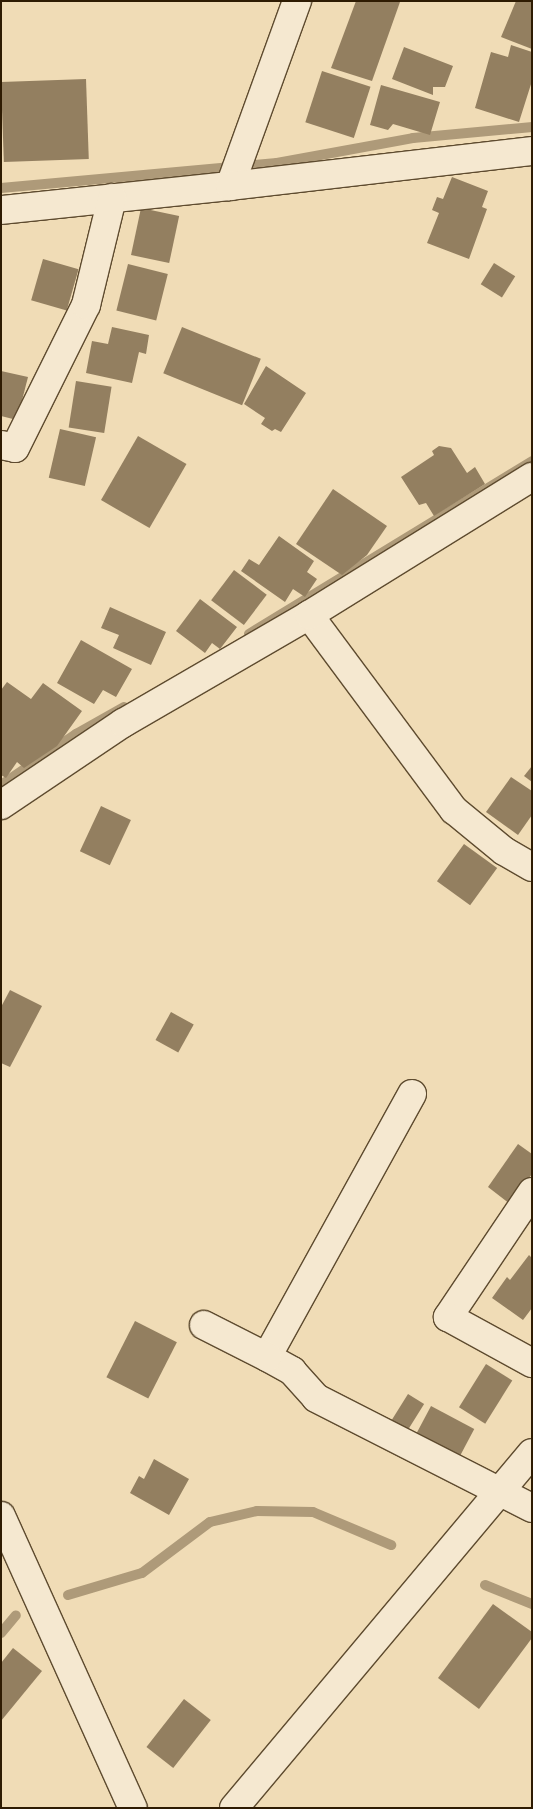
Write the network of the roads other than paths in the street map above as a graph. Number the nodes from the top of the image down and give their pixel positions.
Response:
1 (297, 1) edge
2 (532, 151) edge
3 (231, 185) junction
4 (112, 198) junction
5 (1, 210) edge
6 (1, 445) edge
7 (532, 477) edge
8 (309, 615) junction
9 (1, 805) edge
10 (532, 867) edge
11 (412, 1094) dead end
12 (532, 1192) edge
13 (204, 1325) dead end
14 (267, 1357) junction
15 (532, 1363) edge
16 (532, 1453) edge
17 (499, 1492) junction
18 (532, 1508) edge
19 (1, 1516) edge
20 (133, 1808) edge
21 (234, 1808) edge

1 - 3 street
2 - 3 street
3 - 4 street
4 - 5 street
4 - 6 street
7 - 8 street
8 - 9 street
8 - 10 street
11 - 14 street
12 - 15 street
13 - 14 street
14 - 17 street
16 - 17 street
17 - 18 street
17 - 21 street
19 - 20 street

